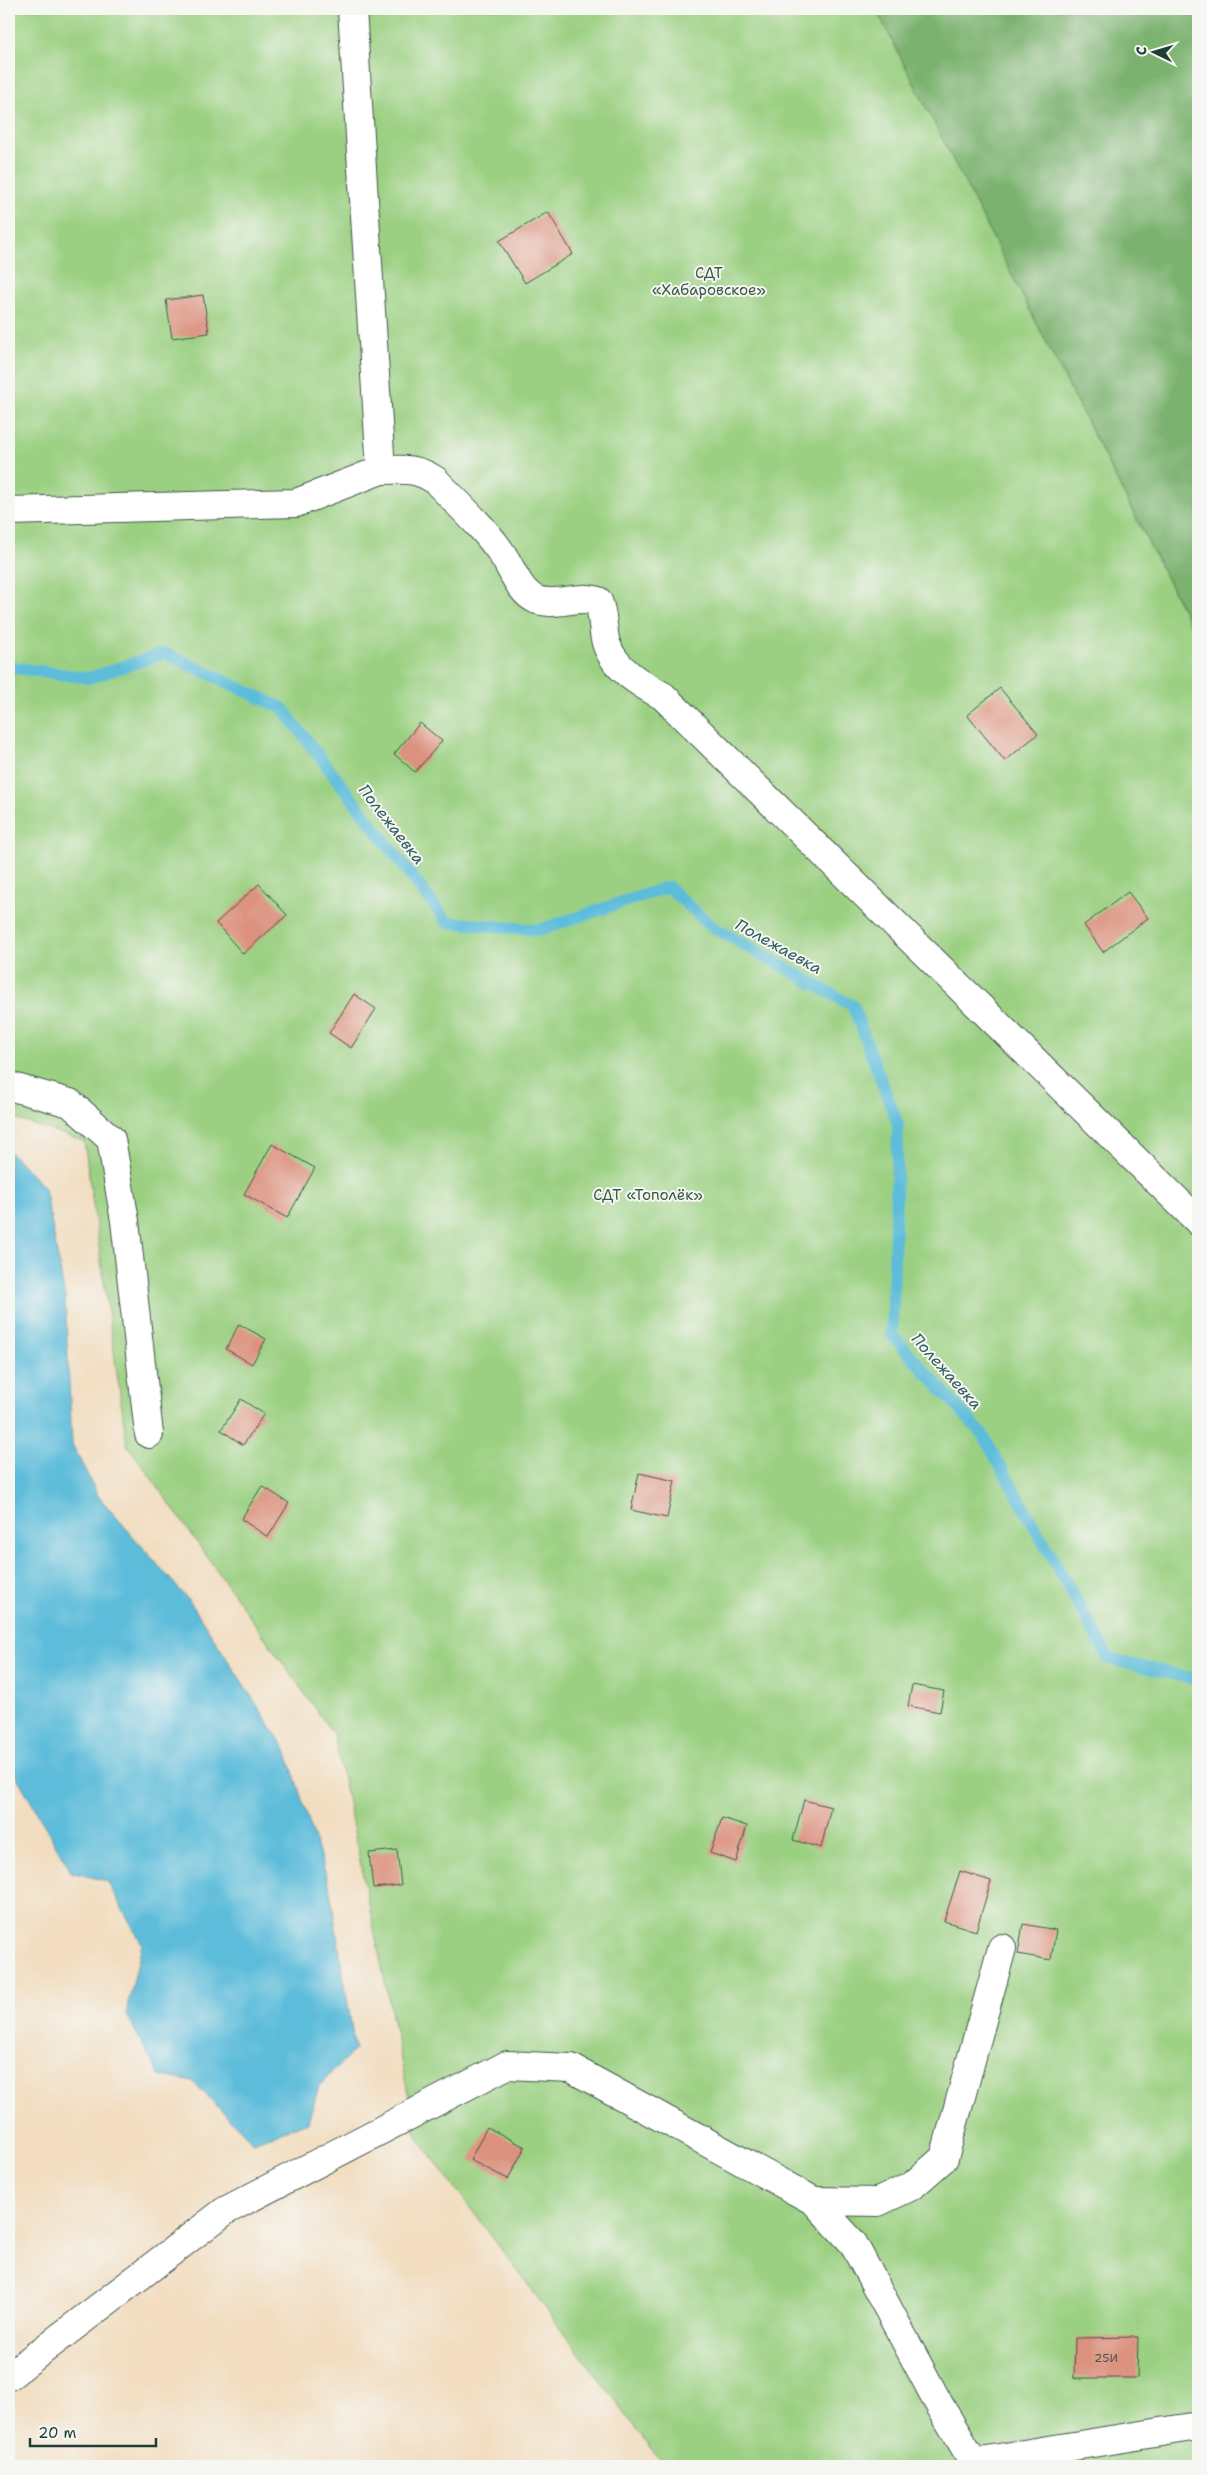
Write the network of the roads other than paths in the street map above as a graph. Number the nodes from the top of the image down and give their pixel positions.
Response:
1 (352, 9) edge
2 (381, 470) junction
3 (9, 511) edge
4 (9, 1086) edge
5 (1198, 1221) edge
6 (149, 1434) dead end
7 (1002, 1948) dead end
8 (814, 2201) junction
9 (9, 2376) edge
10 (1198, 2426) edge
11 (975, 2464) edge

1 - 2 lane
2 - 3 lane
2 - 5 lane
4 - 6 lane
7 - 8 lane
8 - 9 lane
8 - 11 lane
10 - 11 lane

